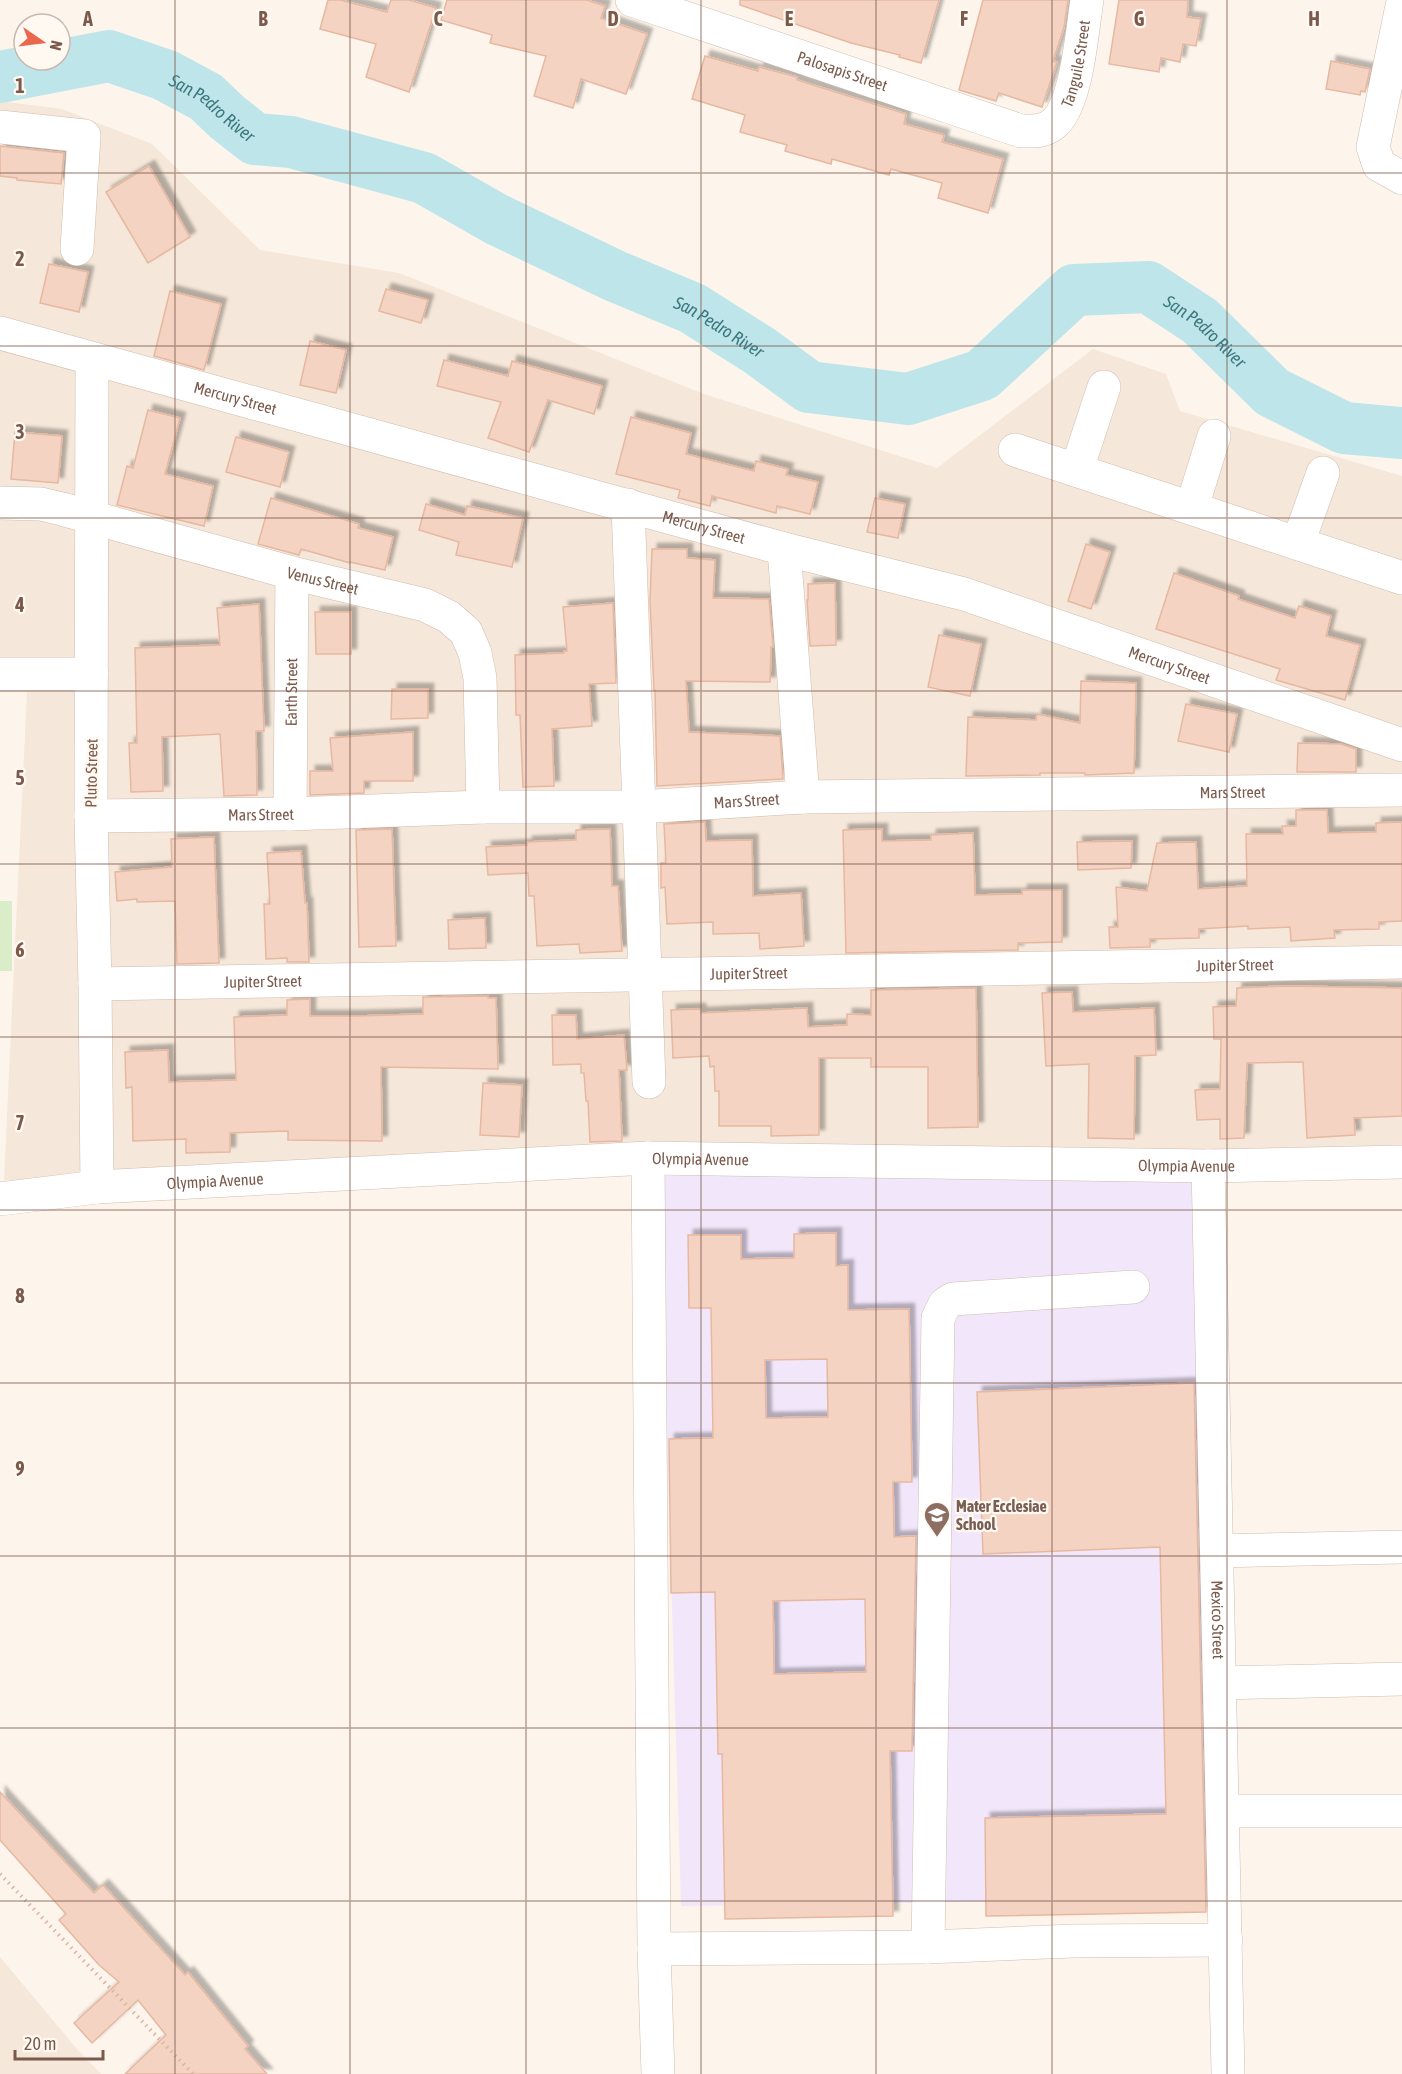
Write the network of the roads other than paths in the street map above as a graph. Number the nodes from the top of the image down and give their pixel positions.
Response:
1 (632, 0) edge
2 (1087, 0) edge
3 (1402, 6) edge
4 (1054, 124) joint
5 (0, 127) edge
6 (1402, 178) edge
7 (77, 249) dead end
8 (0, 333) edge
9 (92, 360) junction
10 (1104, 387) dead end
11 (1214, 436) dead end
12 (1015, 450) dead end
13 (1077, 469) junction
14 (1323, 472) dead end
15 (0, 503) edge
16 (628, 505) junction
17 (1192, 507) junction
18 (92, 517) junction
19 (1298, 543) junction
20 (784, 549) junction
21 (292, 573) junction
22 (1402, 578) edge
23 (0, 674) edge
24 (92, 674) junction
25 (1402, 745) edge
26 (1402, 790) edge
27 (803, 797) junction
28 (483, 807) junction
29 (639, 807) junction
30 (290, 814) junction
31 (91, 816) junction
32 (1402, 962) edge
33 (643, 975) junction
34 (95, 984) junction
35 (648, 1082) dead end
36 (648, 1158) junction
37 (1402, 1162) edge
38 (1208, 1166) junction
39 (97, 1187) junction
40 (0, 1199) edge
41 (1133, 1287) dead end
42 (1402, 1547) edge
43 (1217, 1551) junction
44 (1402, 1679) edge
45 (1220, 1683) junction
46 (1402, 1810) edge
47 (1223, 1811) junction
48 (1226, 1940) junction
49 (928, 1947) junction
50 (654, 1949) junction
51 (658, 2074) edge
52 (1228, 2074) edge

1 - 4 street, Palosapis Street
2 - 4 street, Tanguile Street
3 - 6 street
5 - 7 street
8 - 9 street, Mercury Street
9 - 16 street, Mercury Street
9 - 18 street, Pluto Street
10 - 13 street
11 - 17 street
12 - 13 street
13 - 17 street
14 - 19 street
15 - 18 street, Venus Street
16 - 20 street, Mercury Street
16 - 29 street
17 - 19 street
18 - 21 street, Venus Street
18 - 24 street, Pluto Street
19 - 22 street
20 - 25 street, Mercury Street
20 - 27 street
21 - 28 street, Venus Street
21 - 30 street, Earth Street
23 - 24 street
24 - 31 street, Pluto Street
26 - 27 street, Mars Street
27 - 29 street, Mars Street
28 - 29 street, Mars Street
28 - 30 street, Mars Street
29 - 33 street
30 - 31 street, Mars Street
31 - 34 street, Pluto Street
32 - 33 street, Jupiter Street
33 - 34 street, Jupiter Street
33 - 35 street
34 - 39 street, Pluto Street
36 - 38 street, Olympia Avenue
36 - 39 street, Olympia Avenue
36 - 50 street
37 - 38 street, Olympia Avenue
38 - 43 street, Mexico Street
39 - 40 street, Olympia Avenue
41 - 49 street
42 - 43 street
43 - 45 street, Mexico Street
44 - 45 street
45 - 47 street, Mexico Street
46 - 47 street
47 - 48 street, Mexico Street
48 - 49 street
48 - 52 street, Mexico Street
49 - 50 street
50 - 51 street

